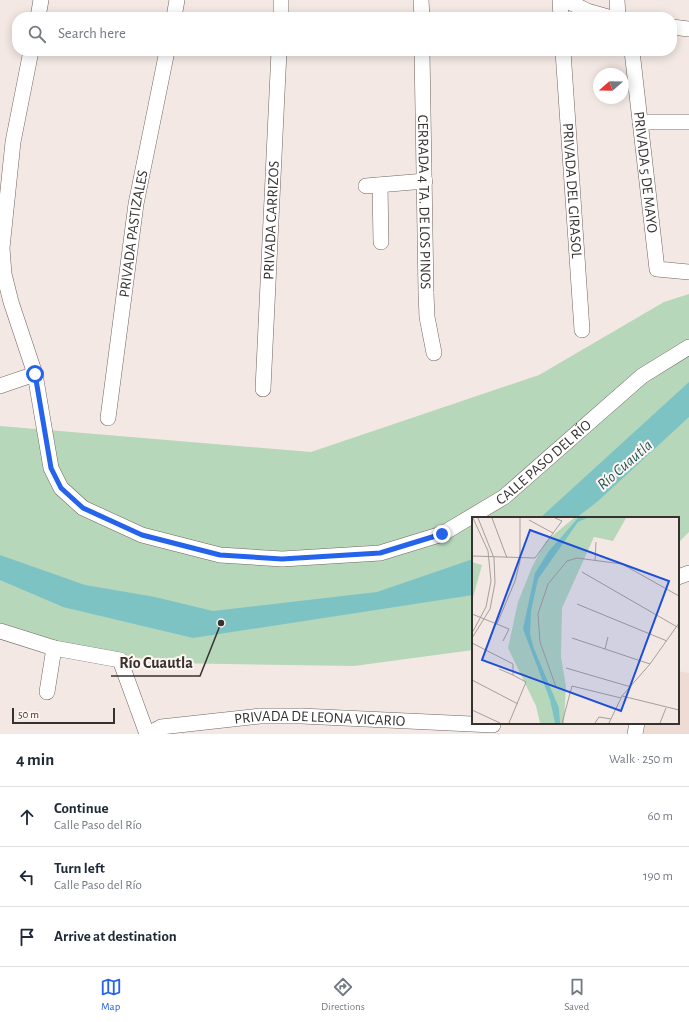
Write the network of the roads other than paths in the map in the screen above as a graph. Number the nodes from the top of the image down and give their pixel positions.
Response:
1 (41, 0) edge
2 (177, 0) edge
3 (281, 0) edge
4 (421, 0) edge
5 (560, 0) edge
6 (566, 0) edge
7 (617, 0) edge
8 (39, 12) edge
9 (175, 12) edge
10 (280, 12) edge
11 (422, 12) edge
12 (561, 12) edge
13 (593, 12) edge
14 (618, 12) edge
15 (677, 28) edge
16 (689, 29) edge
17 (30, 56) edge
18 (166, 56) edge
19 (279, 56) edge
20 (422, 56) edge
21 (563, 56) edge
22 (633, 56) edge
23 (640, 122) junction
24 (688, 122) edge
25 (425, 181) junction
26 (381, 242) dead end
27 (689, 272) edge
28 (582, 330) dead end
29 (689, 347) edge
30 (434, 353) dead end
31 (35, 374) junction
32 (0, 386) edge
33 (263, 389) dead end
34 (108, 418) dead end
35 (689, 573) edge
36 (679, 577) edge
37 (0, 631) edge
38 (54, 648) junction
39 (47, 692) dead end
40 (637, 724) edge
41 (493, 727) edge
42 (147, 734) edge
43 (635, 734) edge

1 - 8 street
2 - 9 street
3 - 10 street
4 - 11 street
5 - 12 street
6 - 13 street
7 - 14 street
15 - 16 street
17 - 31 street, CALLE PASO DEL RÍO
18 - 34 street, PRIVADA PASTIZALES
19 - 33 street, PRIVADA CARRIZOS
20 - 25 street, CERRADA 4 TA. DE LOS PINOS
21 - 28 street, PRIVADA DEL GIRASOL
22 - 23 street, PRIVADA 5 DE MAYO
23 - 24 street
23 - 27 street, PRIVADA 5 DE MAYO
25 - 26 street
25 - 30 street, CERRADA 4 TA. DE LOS PINOS
29 - 31 street, CALLE PASO DEL RÍO
31 - 32 street
35 - 36 street
37 - 38 street
38 - 39 street
38 - 42 street
40 - 43 street
41 - 42 street, PRIVADA DE LEONA VICARIO

